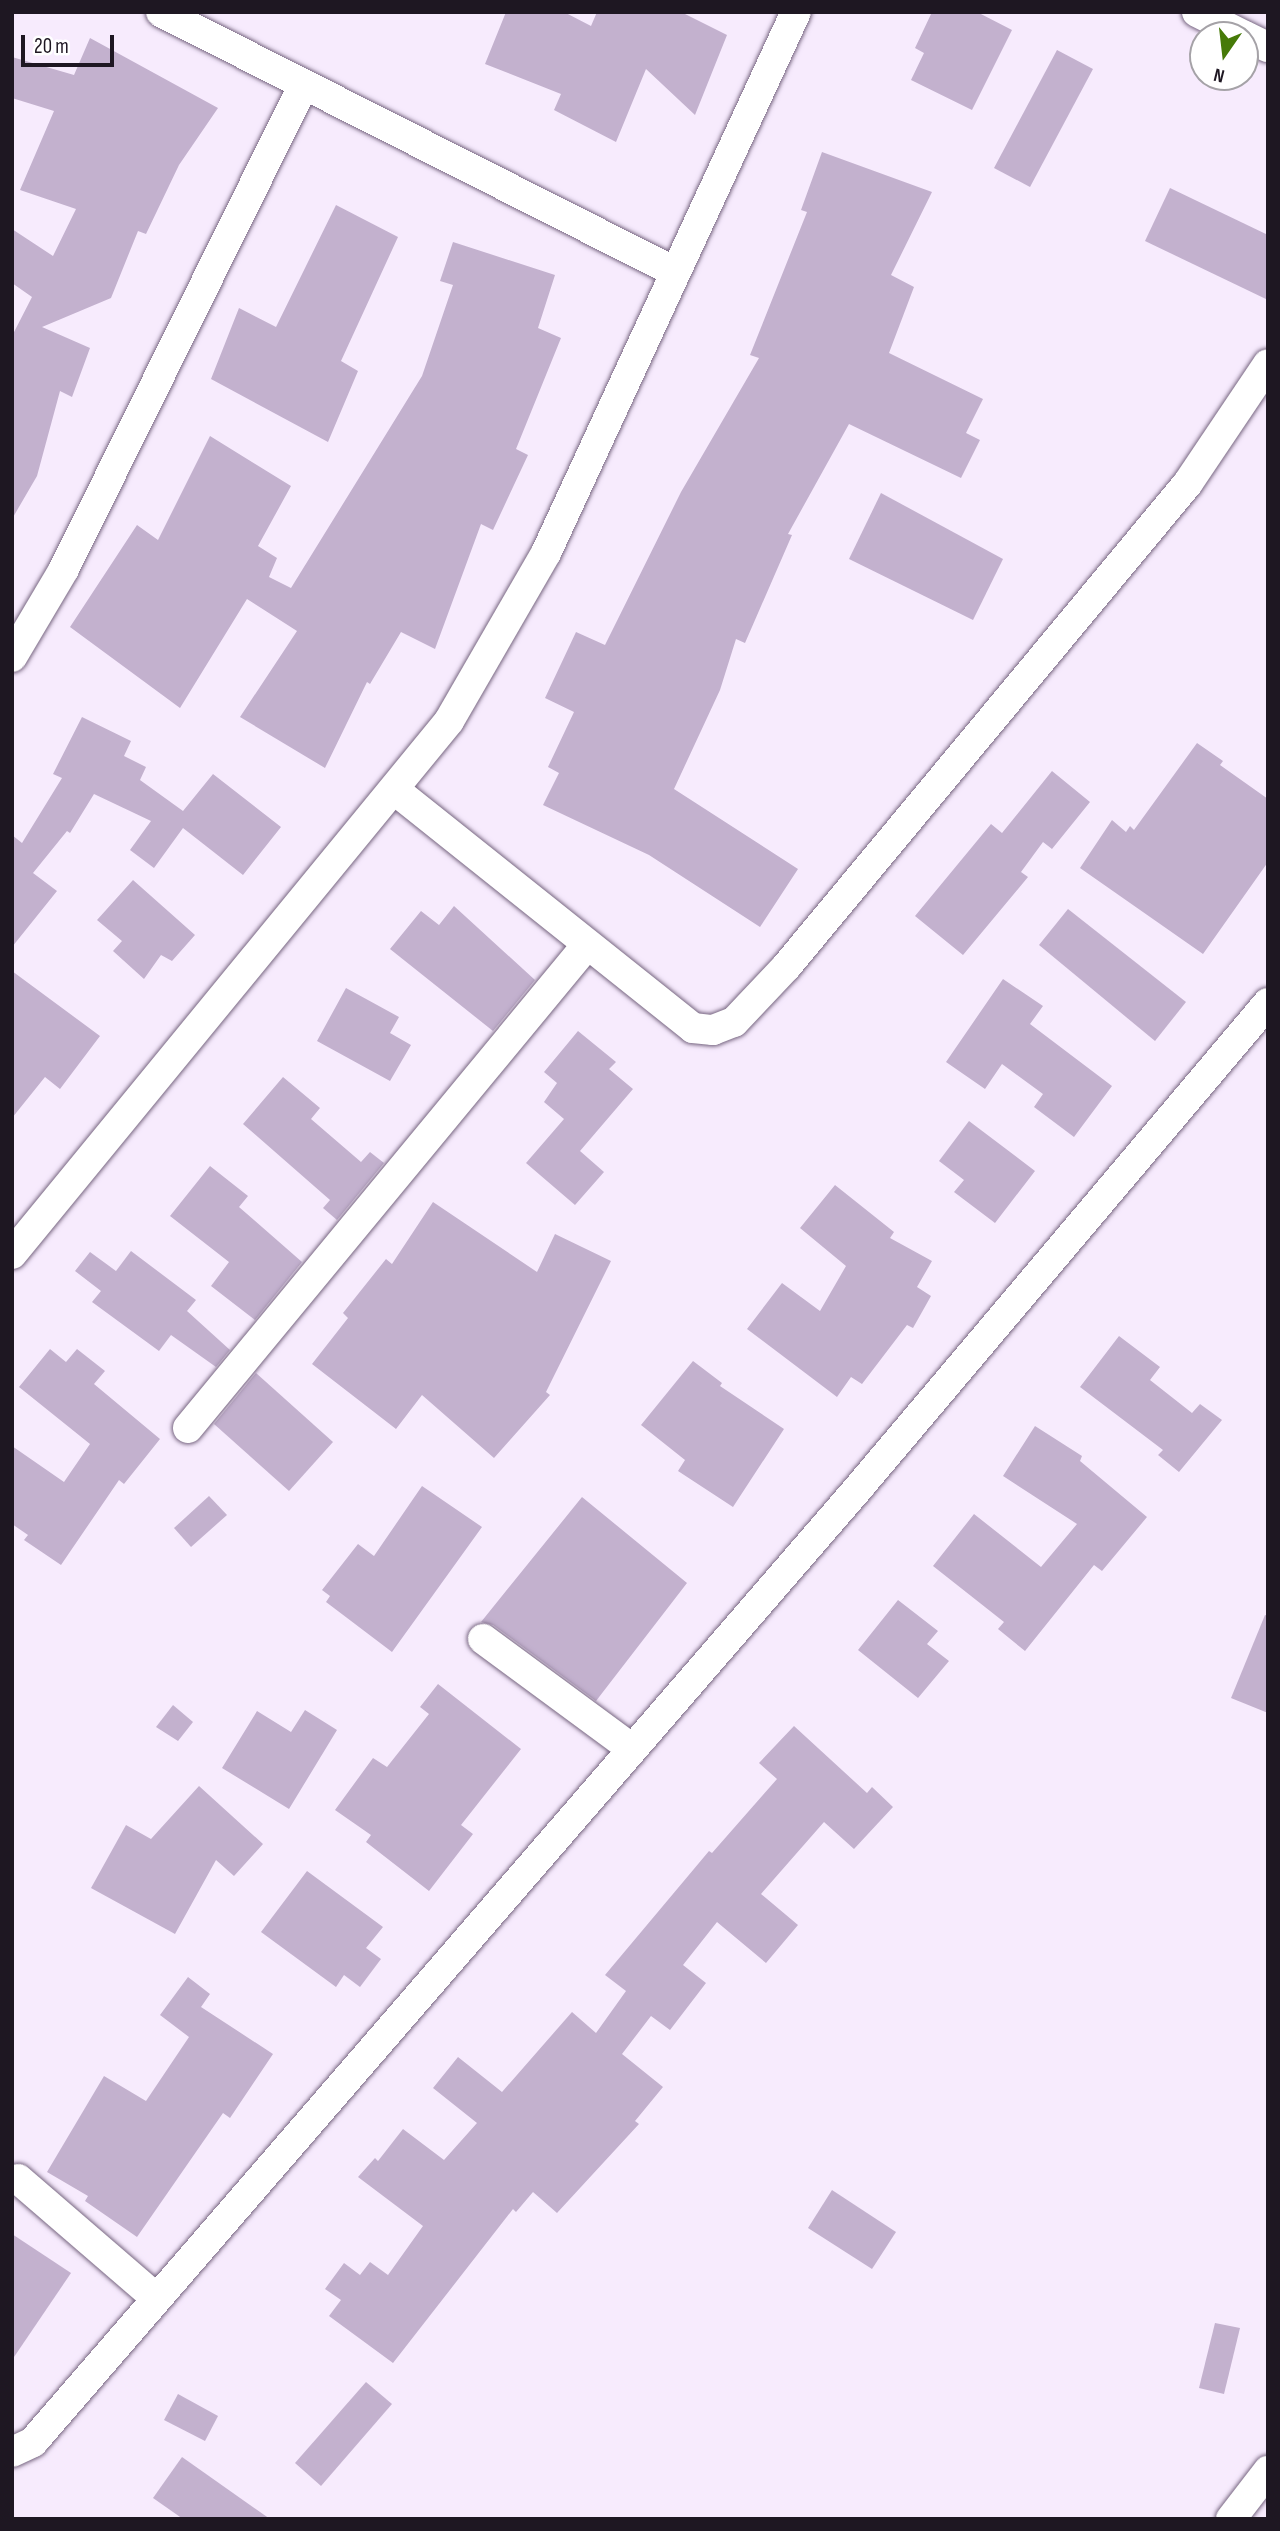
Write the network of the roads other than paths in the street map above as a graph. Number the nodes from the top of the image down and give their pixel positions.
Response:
1 (161, 12) edge
2 (796, 12) edge
3 (1197, 12) edge
4 (1215, 21) edge
5 (304, 84) junction
6 (673, 271) junction
7 (1268, 364) edge
8 (12, 657) edge
9 (396, 791) junction
10 (586, 946) junction
11 (1268, 1003) edge
12 (12, 1254) edge
13 (188, 1428) dead end
14 (483, 1639) dead end
15 (632, 1749) junction
16 (18, 2179) dead end
17 (156, 2298) junction
18 (12, 2452) edge
19 (1268, 2471) edge
20 (1231, 2519) edge

1 - 5 street
2 - 6 street
3 - 4 street
5 - 6 street
5 - 8 street
6 - 9 street
7 - 10 street
9 - 10 street
9 - 12 street
10 - 13 street
11 - 15 street
14 - 15 street
15 - 17 street
16 - 17 street
17 - 18 street
19 - 20 street

